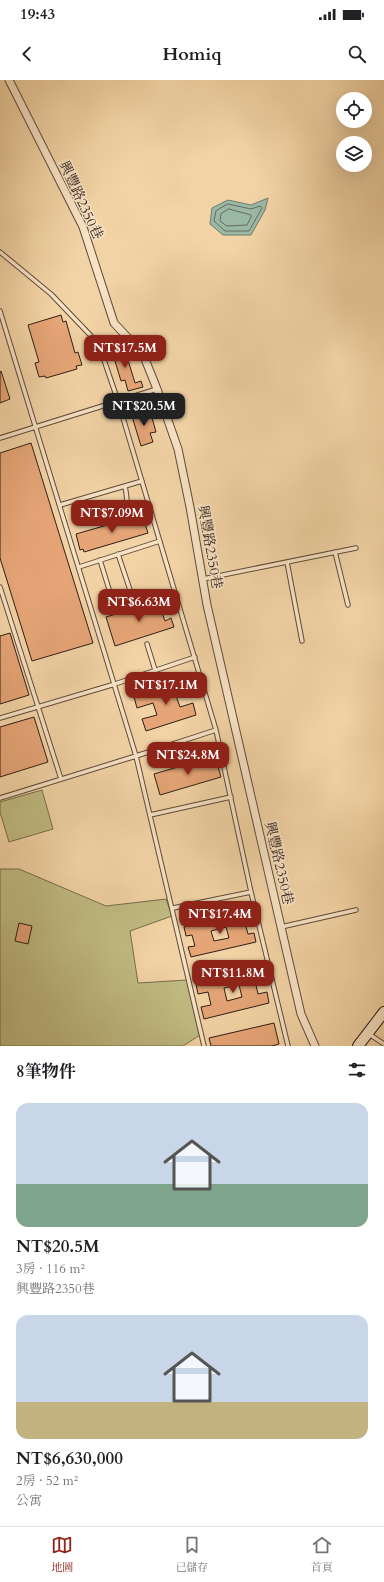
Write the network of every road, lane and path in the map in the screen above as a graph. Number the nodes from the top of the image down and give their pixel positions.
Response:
1 (9, 80) edge
2 (0, 252) edge
3 (0, 311) edge
4 (157, 389) junction
5 (118, 401) junction
6 (36, 426) junction
7 (0, 438) edge
8 (142, 481) junction
9 (125, 486) junction
10 (77, 500) junction
11 (60, 505) junction
12 (160, 541) junction
13 (356, 548) dead end
14 (335, 552) junction
15 (118, 554) junction
16 (100, 560) junction
17 (287, 562) junction
18 (79, 567) junction
19 (202, 579) junction
20 (0, 587) edge
21 (112, 599) dead end
22 (134, 602) dead end
23 (348, 605) dead end
24 (302, 641) dead end
25 (147, 644) dead end
26 (195, 656) junction
27 (155, 670) junction
28 (114, 684) junction
29 (38, 707) junction
30 (0, 718) edge
31 (216, 730) junction
32 (136, 756) junction
33 (61, 779) junction
34 (231, 797) junction
35 (0, 798) edge
36 (150, 814) junction
37 (251, 892) junction
38 (172, 908) junction
39 (356, 910) dead end
40 (280, 927) junction
41 (384, 1012) edge
42 (384, 1023) edge
43 (371, 1035) junction
44 (384, 1044) edge
45 (204, 1046) edge
46 (288, 1046) edge
47 (315, 1046) edge
48 (358, 1046) edge
49 (366, 1046) edge

1 - 4 street, 興豐路2350巷
2 - 5 lane
3 - 6 lane
4 - 5 lane
4 - 19 street, 興豐路2350巷
5 - 6 lane
5 - 8 lane
6 - 7 lane
6 - 11 lane
8 - 9 lane
8 - 12 lane
9 - 10 lane
9 - 10 lane
10 - 11 lane
11 - 18 lane
12 - 15 lane
12 - 26 lane
13 - 14 lane
14 - 17 lane
14 - 23 lane
15 - 16 lane
15 - 22 lane
16 - 18 lane
16 - 21 lane
17 - 19 lane
17 - 24 lane
18 - 28 lane
19 - 40 street, 興豐路2350巷
20 - 29 lane
25 - 27 lane
26 - 27 lane
26 - 31 lane
27 - 28 lane
28 - 29 lane
28 - 32 lane
29 - 30 lane
29 - 33 lane
31 - 32 lane
31 - 34 lane
32 - 33 lane
32 - 36 lane
33 - 35 lane
34 - 36 lane
34 - 37 lane
36 - 38 lane
37 - 38 lane
37 - 46 lane
38 - 45 lane
39 - 40 lane
40 - 47 street, 興豐路2350巷
41 - 43 main road
42 - 43 main road
43 - 44 lane
43 - 48 main road
43 - 49 main road

